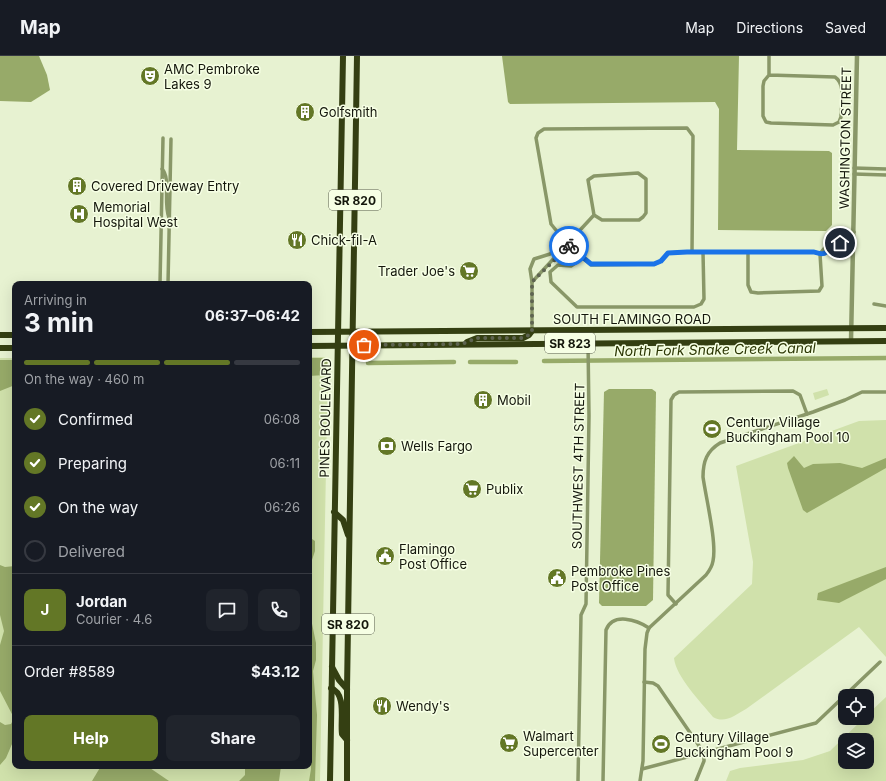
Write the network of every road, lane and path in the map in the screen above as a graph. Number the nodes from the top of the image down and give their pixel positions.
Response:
1 (343, 56) edge
2 (357, 56) edge
3 (769, 56) edge
4 (857, 56) edge
5 (769, 75) junction
6 (163, 138) dead end
7 (171, 139) dead end
8 (854, 168) junction
9 (162, 169) junction
10 (874, 169) junction
11 (886, 169) edge
12 (854, 174) junction
13 (874, 175) junction
14 (886, 175) edge
15 (162, 181) junction
16 (166, 184) junction
17 (594, 215) junction
18 (170, 218) junction
19 (854, 232) junction
20 (564, 240) junction
21 (568, 245) junction
22 (854, 246) junction
23 (692, 252) junction
24 (703, 252) junction
25 (748, 253) junction
26 (820, 254) junction
27 (583, 258) junction
28 (160, 281) edge
29 (168, 281) edge
30 (532, 282) junction
31 (874, 304) dead end
32 (886, 306) edge
33 (851, 328) junction
34 (886, 328) edge
35 (532, 331) junction
36 (312, 332) edge
37 (338, 332) junction
38 (353, 332) junction
39 (12, 335) edge
40 (0, 336) edge
41 (851, 341) junction
42 (886, 341) edge
43 (588, 343) junction
44 (462, 344) junction
45 (354, 345) junction
46 (312, 346) edge
47 (338, 346) junction
48 (0, 348) edge
49 (12, 348) edge
50 (886, 392) edge
51 (807, 414) junction
52 (334, 512) junction
53 (349, 538) junction
54 (676, 604) junction
55 (649, 628) junction
56 (880, 662) dead end
57 (332, 666) junction
58 (644, 682) junction
59 (331, 688) junction
60 (347, 689) junction
61 (348, 740) junction
62 (704, 753) junction
63 (642, 769) junction
64 (330, 781) edge
65 (347, 781) edge
66 (578, 781) edge
67 (603, 781) edge
68 (640, 781) edge
69 (696, 781) edge

1 - 37 highway, PINES BOULEVARD / SR 820
2 - 38 highway, PINES BOULEVARD / SR 820
3 - 5 street
4 - 8 street, WASHINGTON STREET
5 - 5 street
6 - 9 street
7 - 18 street
8 - 10 street
8 - 12 street, WASHINGTON STREET
9 - 15 street
9 - 16 street
10 - 11 street
10 - 13 street
12 - 13 street
12 - 19 street, WASHINGTON STREET
13 - 14 street
15 - 16 street
15 - 28 street
16 - 18 street
17 - 17 street
17 - 21 street
18 - 29 street
19 - 22 street, WASHINGTON STREET
19 - 26 street
20 - 21 street
20 - 23 street
20 - 30 street
21 - 27 street
21 - 30 street
22 - 26 street
22 - 33 street, WASHINGTON STREET
23 - 24 street
23 - 27 street
24 - 25 street
24 - 27 street
25 - 26 street
25 - 26 street
30 - 35 street
31 - 32 street
33 - 34 highway, SOUTH FLAMINGO ROAD / SR 823
33 - 35 highway, SOUTH FLAMINGO ROAD / SR 823
33 - 41 street, WASHINGTON STREET
35 - 38 highway, SOUTH FLAMINGO ROAD / SR 823
35 - 44 highway
36 - 37 highway, SR 823
37 - 38 highway, SR 823
37 - 47 highway, PINES BOULEVARD / SR 820
38 - 45 highway, PINES BOULEVARD / SR 820
39 - 40 highway
41 - 42 highway, SOUTH FLAMINGO ROAD / SR 823
41 - 43 highway, SOUTH FLAMINGO ROAD / SR 823
43 - 44 highway, SOUTH FLAMINGO ROAD / SR 823
43 - 66 street, SOUTHWEST 4TH STREET
44 - 45 highway, SOUTH FLAMINGO ROAD / SR 823
45 - 47 highway, SR 823
45 - 53 highway, PINES BOULEVARD / SR 820
46 - 47 highway, SR 823
47 - 52 highway, PINES BOULEVARD / SR 820
48 - 49 highway
50 - 51 street
51 - 54 street
51 - 54 street
52 - 53 highway
52 - 57 highway, PINES BOULEVARD / SR 820
53 - 60 highway, PINES BOULEVARD / SR 820
54 - 55 street
55 - 58 street
55 - 67 street
56 - 62 street
57 - 59 highway, PINES BOULEVARD / SR 820
57 - 60 highway
58 - 62 street
58 - 63 street
59 - 61 highway
59 - 64 highway, PINES BOULEVARD / SR 820
60 - 61 highway, PINES BOULEVARD / SR 820
61 - 65 highway, PINES BOULEVARD / SR 820
62 - 63 street
62 - 69 street
63 - 68 street

